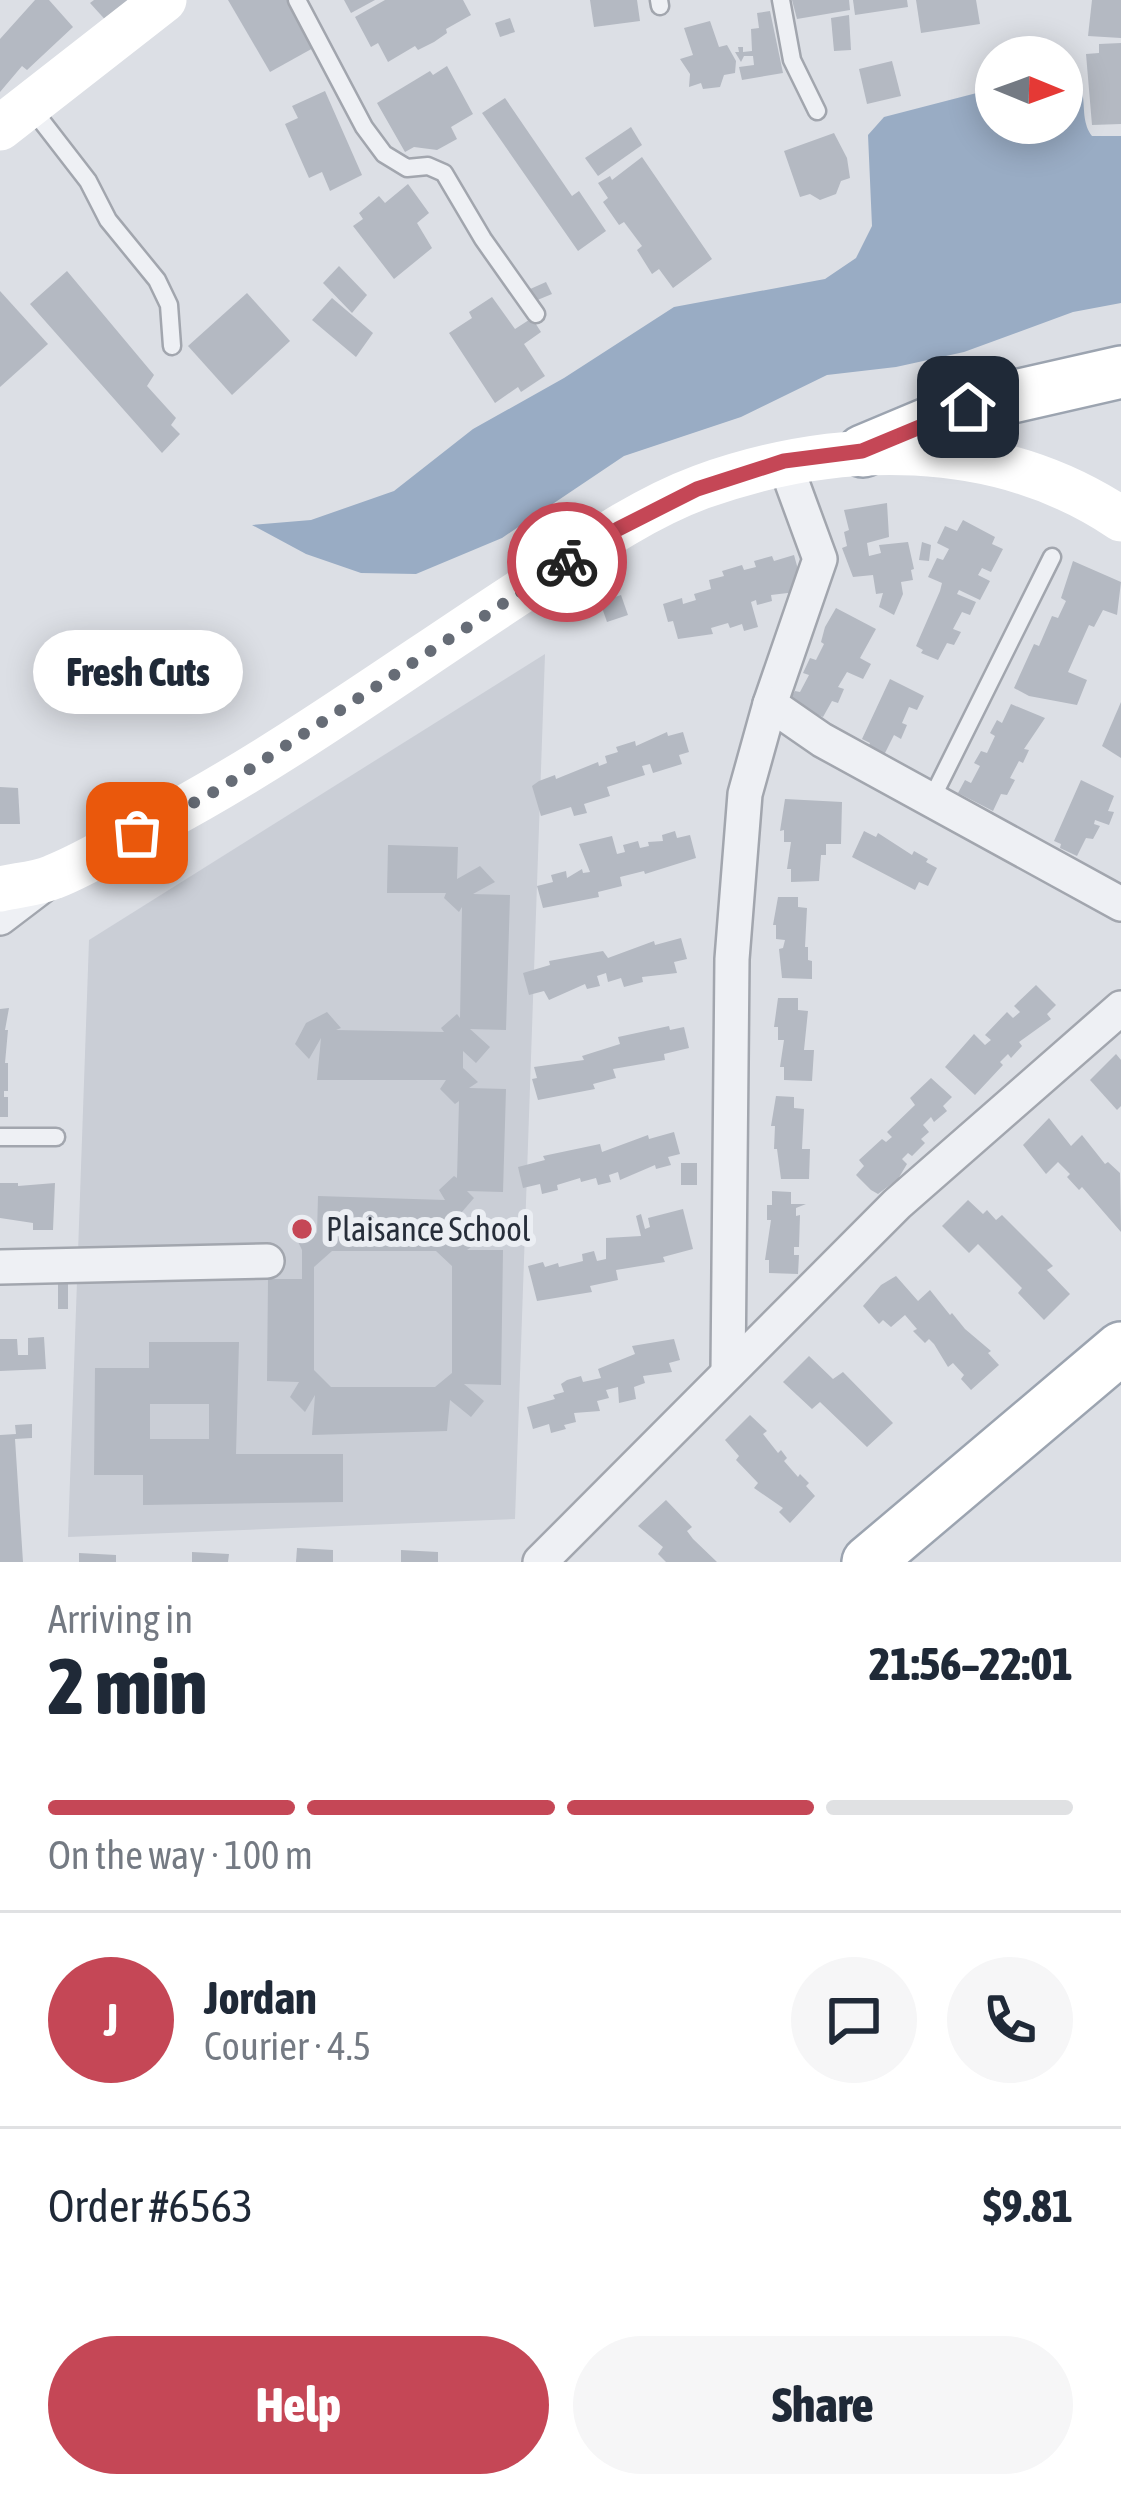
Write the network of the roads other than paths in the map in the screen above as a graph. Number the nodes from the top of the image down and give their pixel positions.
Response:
1 (164, 0) edge
2 (297, 0) edge
3 (782, 0) edge
4 (817, 111) dead end
5 (15, 116) edge
6 (536, 314) dead end
7 (172, 346) dead end
8 (1121, 372) edge
9 (862, 451) junction
10 (784, 461) junction
11 (1121, 519) edge
12 (1052, 557) dead end
13 (770, 704) junction
14 (931, 800) junction
15 (52, 878) junction
16 (0, 889) edge
17 (1121, 904) edge
18 (0, 918) edge
19 (1121, 1008) edge
20 (0, 1137) edge
21 (56, 1137) dead end
22 (267, 1261) dead end
23 (0, 1267) edge
24 (1121, 1348) edge
25 (728, 1373) junction
26 (540, 1562) edge
27 (868, 1562) edge

1 - 5 main road
2 - 6 lane
3 - 4 lane
5 - 7 lane
8 - 9 main road
9 - 10 main road
9 - 11 main road
10 - 13 street
10 - 15 main road
12 - 14 lane
13 - 14 street
13 - 25 street
14 - 17 street
15 - 16 main road
15 - 18 street
19 - 25 street
20 - 21 lane
22 - 23 street
24 - 27 main road
25 - 26 street

